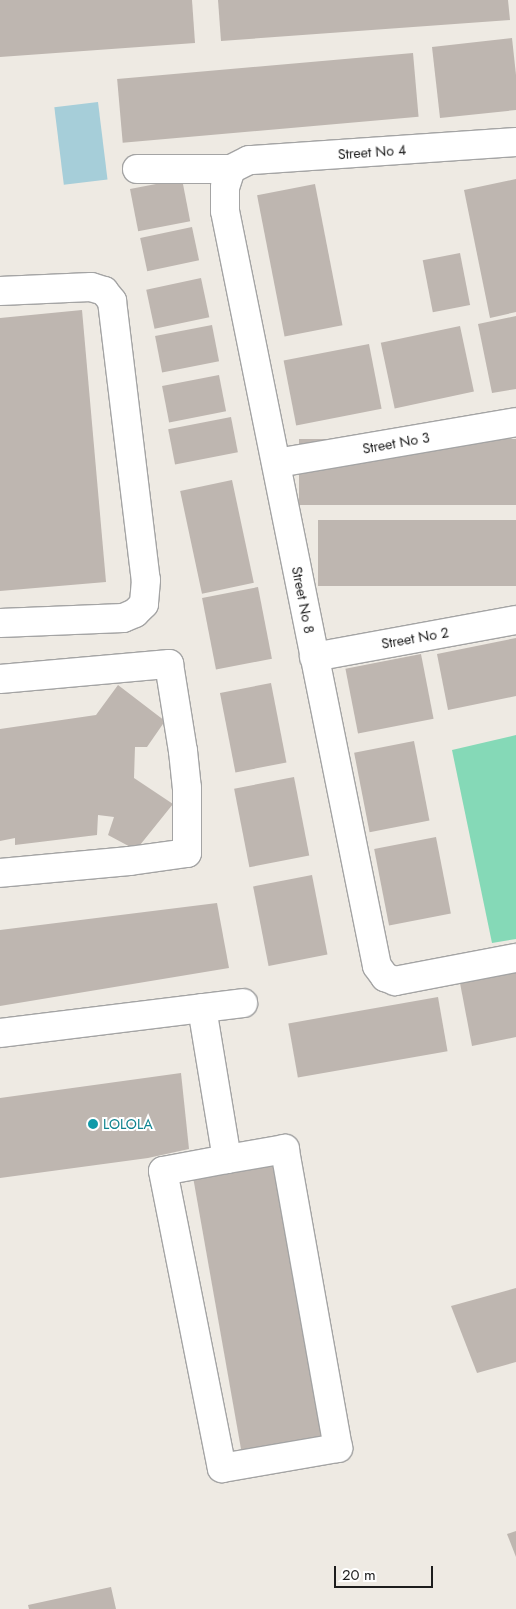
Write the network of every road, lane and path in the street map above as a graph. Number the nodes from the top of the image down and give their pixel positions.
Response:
1 (516, 142) edge
2 (137, 169) dead end
3 (231, 169) junction
4 (0, 291) edge
5 (516, 422) edge
6 (277, 463) junction
7 (516, 620) edge
8 (0, 624) edge
9 (314, 657) junction
10 (0, 679) edge
11 (0, 873) edge
12 (516, 958) edge
13 (243, 1003) dead end
14 (202, 1008) junction
15 (0, 1033) edge
16 (227, 1159) junction

1 - 3 street, Street No 4
2 - 3 street, Street No 4
3 - 6 street, Street No 8
4 - 8 street
5 - 6 street, Street No 3
6 - 9 street, Street No 8
7 - 9 street, Street No 2
9 - 12 street, Street No 8
10 - 11 street
13 - 14 street
14 - 15 street
14 - 16 street
16 - 16 street

